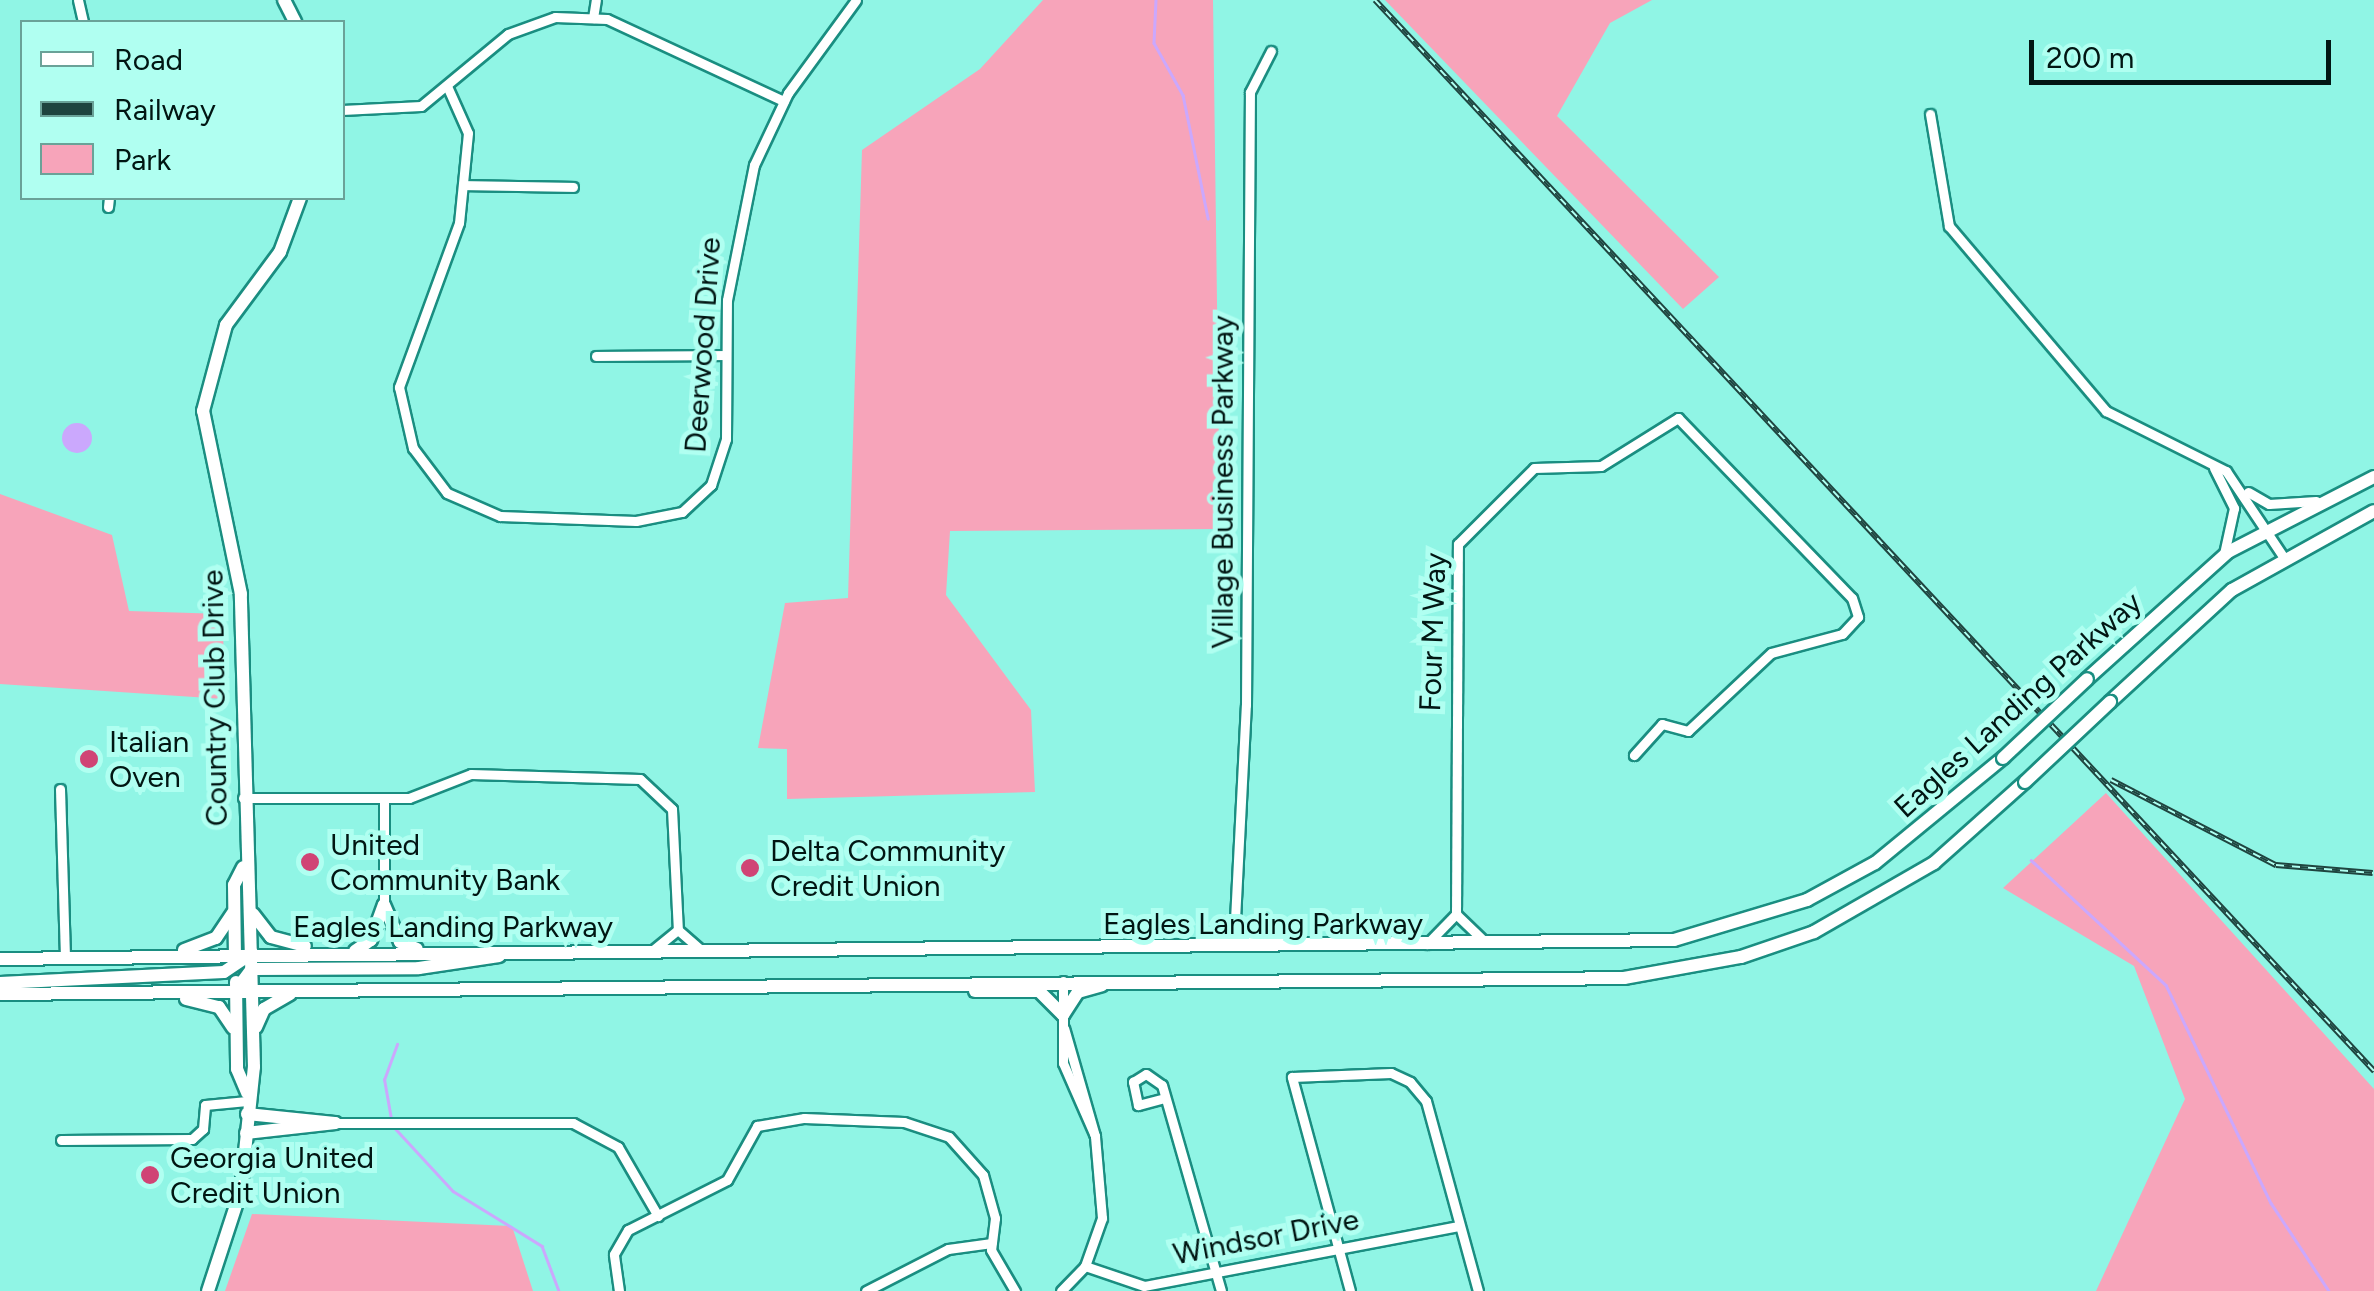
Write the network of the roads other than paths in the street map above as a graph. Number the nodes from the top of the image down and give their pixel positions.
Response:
1 (596, 0) edge
2 (856, 0) edge
3 (593, 18) junction
4 (1271, 51) dead end
5 (447, 86) junction
6 (784, 101) junction
7 (345, 110) edge
8 (1930, 114) dead end
9 (463, 185) junction
10 (573, 187) dead end
11 (299, 200) edge
12 (726, 355) junction
13 (596, 356) dead end
14 (2214, 468) junction
15 (2374, 477) edge
16 (2242, 488) junction
17 (2316, 501) junction
18 (2374, 511) edge
19 (2265, 529) junction
20 (2282, 555) junction
21 (2223, 556) junction
22 (1634, 754) dead end
23 (60, 789) dead end
24 (243, 798) junction
25 (384, 798) junction
26 (242, 867) junction
27 (384, 905) junction
28 (251, 909) junction
29 (234, 911) junction
30 (1456, 914) junction
31 (1235, 920) junction
32 (678, 930) junction
33 (1422, 948) junction
34 (1495, 948) junction
35 (526, 950) junction
36 (1204, 950) junction
37 (1265, 950) junction
38 (424, 951) junction
39 (653, 951) junction
40 (252, 952) junction
41 (353, 952) junction
42 (703, 952) junction
43 (171, 955) junction
44 (65, 958) junction
45 (0, 959) edge
46 (235, 960) junction
47 (252, 969) junction
48 (1063, 981) junction
49 (1118, 981) junction
50 (0, 982) edge
51 (888, 984) junction
52 (236, 990) junction
53 (253, 990) junction
54 (306, 990) junction
55 (128, 993) junction
56 (0, 994) edge
57 (1063, 1025) junction
58 (236, 1038) junction
59 (254, 1039) junction
60 (1161, 1100) dead end
61 (247, 1103) junction
62 (335, 1124) junction
63 (246, 1133) junction
64 (1095, 1136) junction
65 (61, 1140) dead end
66 (658, 1216) junction
67 (1460, 1226) junction
68 (992, 1243) junction
69 (1338, 1248) junction
70 (1085, 1266) junction
71 (1216, 1273) junction
72 (208, 1291) edge
73 (619, 1291) edge
74 (866, 1291) edge
75 (1015, 1291) edge
76 (1061, 1291) edge
77 (1221, 1291) edge
78 (1350, 1291) edge
79 (1478, 1291) edge

1 - 3 street
2 - 6 street, Deerwood Drive
3 - 5 street
3 - 6 street
4 - 31 street, Village Business Parkway
5 - 7 street
5 - 9 street, Deerwood Drive
6 - 12 street, Deerwood Drive
8 - 14 street
9 - 10 street
9 - 12 street, Deerwood Drive
11 - 24 main road, Country Club Drive
12 - 13 street
14 - 16 street
14 - 21 street
15 - 17 main road, Eagles Landing Parkway
16 - 17 street
16 - 19 street
17 - 19 main road, Eagles Landing Parkway
18 - 20 main road, Eagles Landing Parkway
19 - 20 street
19 - 21 main road, Eagles Landing Parkway
20 - 49 main road, Eagles Landing Parkway, bridge
21 - 34 main road, Eagles Landing Parkway, bridge
22 - 30 street, Four M Way
23 - 44 street
24 - 25 street
24 - 26 main road, Country Club Drive
25 - 27 street
25 - 32 street
26 - 28 main road, Country Club Drive
26 - 29 main road, Country Club Drive
27 - 38 main road
27 - 41 main road
28 - 40 main road, Country Club Drive
28 - 41 main road
29 - 43 main road
29 - 46 main road, Country Club Drive
30 - 33 street
30 - 34 street
31 - 36 street
31 - 37 street
32 - 39 street
32 - 42 street
33 - 34 main road, Eagles Landing Parkway
33 - 37 main road, Eagles Landing Parkway
35 - 38 main road, Eagles Landing Parkway
35 - 39 main road, Eagles Landing Parkway
35 - 47 main road
36 - 37 main road, Eagles Landing Parkway
36 - 42 main road, Eagles Landing Parkway
38 - 41 main road, Eagles Landing Parkway
39 - 42 main road, Eagles Landing Parkway
40 - 41 main road, Eagles Landing Parkway
40 - 46 main road, Eagles Landing Parkway
40 - 47 main road, Country Club Drive
43 - 44 main road, Eagles Landing Parkway
43 - 46 main road, Eagles Landing Parkway
44 - 45 main road, Eagles Landing Parkway
46 - 50 main road
46 - 52 main road, Country Club Drive
47 - 52 main road
47 - 53 main road, Country Club Drive
48 - 49 main road, Eagles Landing Parkway
48 - 51 main road, Eagles Landing Parkway
48 - 57 street
49 - 57 main road
51 - 54 main road, Eagles Landing Parkway
51 - 57 main road
52 - 53 main road, Eagles Landing Parkway
52 - 55 main road, Eagles Landing Parkway
52 - 58 main road, Country Club Drive
53 - 54 main road, Eagles Landing Parkway
53 - 59 main road, Country Club Drive
54 - 59 main road
55 - 56 main road, Eagles Landing Parkway
55 - 58 main road
57 - 64 street
57 - 64 street
58 - 61 main road, Country Club Drive
59 - 61 main road, Country Club Drive
60 - 71 street
61 - 62 main road
61 - 63 main road, Country Club Drive
61 - 65 street
62 - 63 main road
62 - 66 street
63 - 72 main road, Country Club Drive
64 - 70 street
66 - 68 street
66 - 73 street
67 - 69 street, Windsor Drive
67 - 69 street
67 - 79 street
68 - 74 street
68 - 75 street
69 - 71 street, Windsor Drive
69 - 78 street
70 - 71 street, Windsor Drive
70 - 76 street
71 - 77 street

